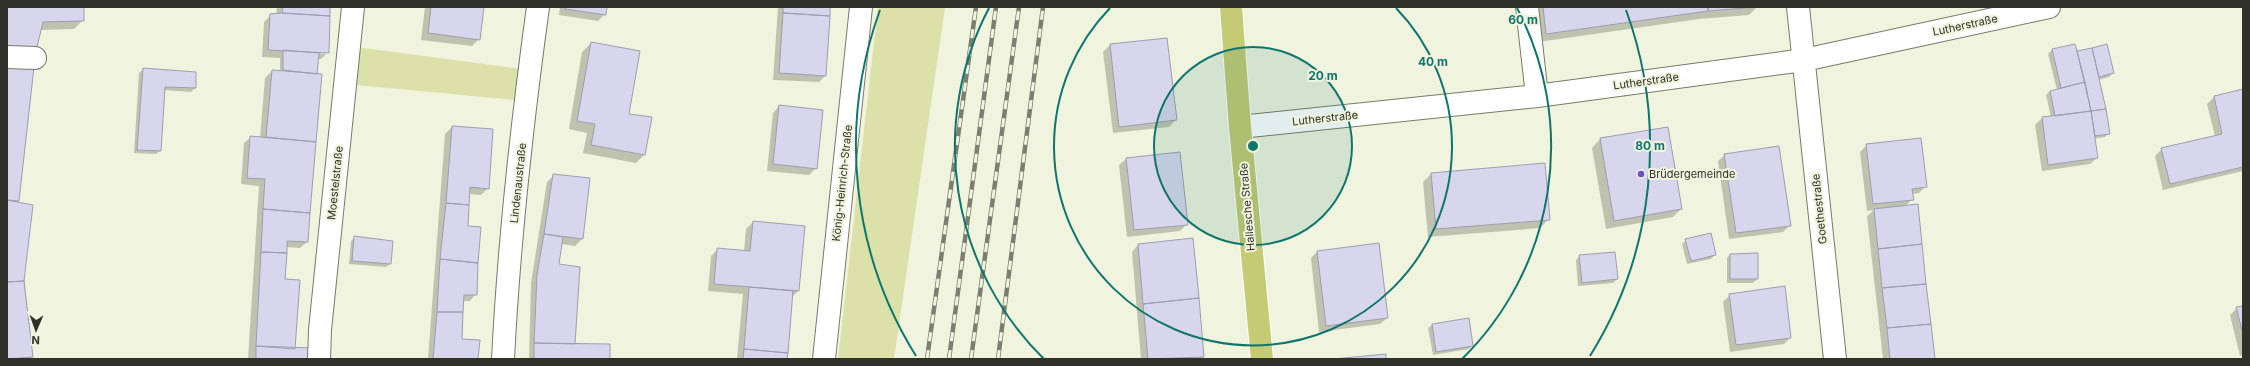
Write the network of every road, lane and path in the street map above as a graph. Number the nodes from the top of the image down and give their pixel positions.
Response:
1 (353, 7) edge
2 (538, 7) edge
3 (861, 7) edge
4 (1231, 7) edge
5 (1527, 7) edge
6 (1798, 7) edge
7 (2049, 7) edge
8 (7, 57) edge
9 (35, 58) dead end
10 (1804, 60) junction
11 (1537, 96) junction
12 (1240, 128) junction
13 (319, 359) edge
14 (503, 359) edge
15 (824, 359) edge
16 (1262, 359) edge
17 (1834, 359) edge

1 - 13 street, Moestelstraße
2 - 14 street, Lindenaustraße
3 - 15 street, König-Heinrich-Straße
4 - 12 main road, Hallesche Straße
5 - 11 street
6 - 10 street, Goethestraße
7 - 10 street, Lutherstraße
8 - 9 street
10 - 11 street, Lutherstraße
10 - 17 street, Goethestraße
11 - 12 street, Lutherstraße
12 - 16 main road, Hallesche Straße

